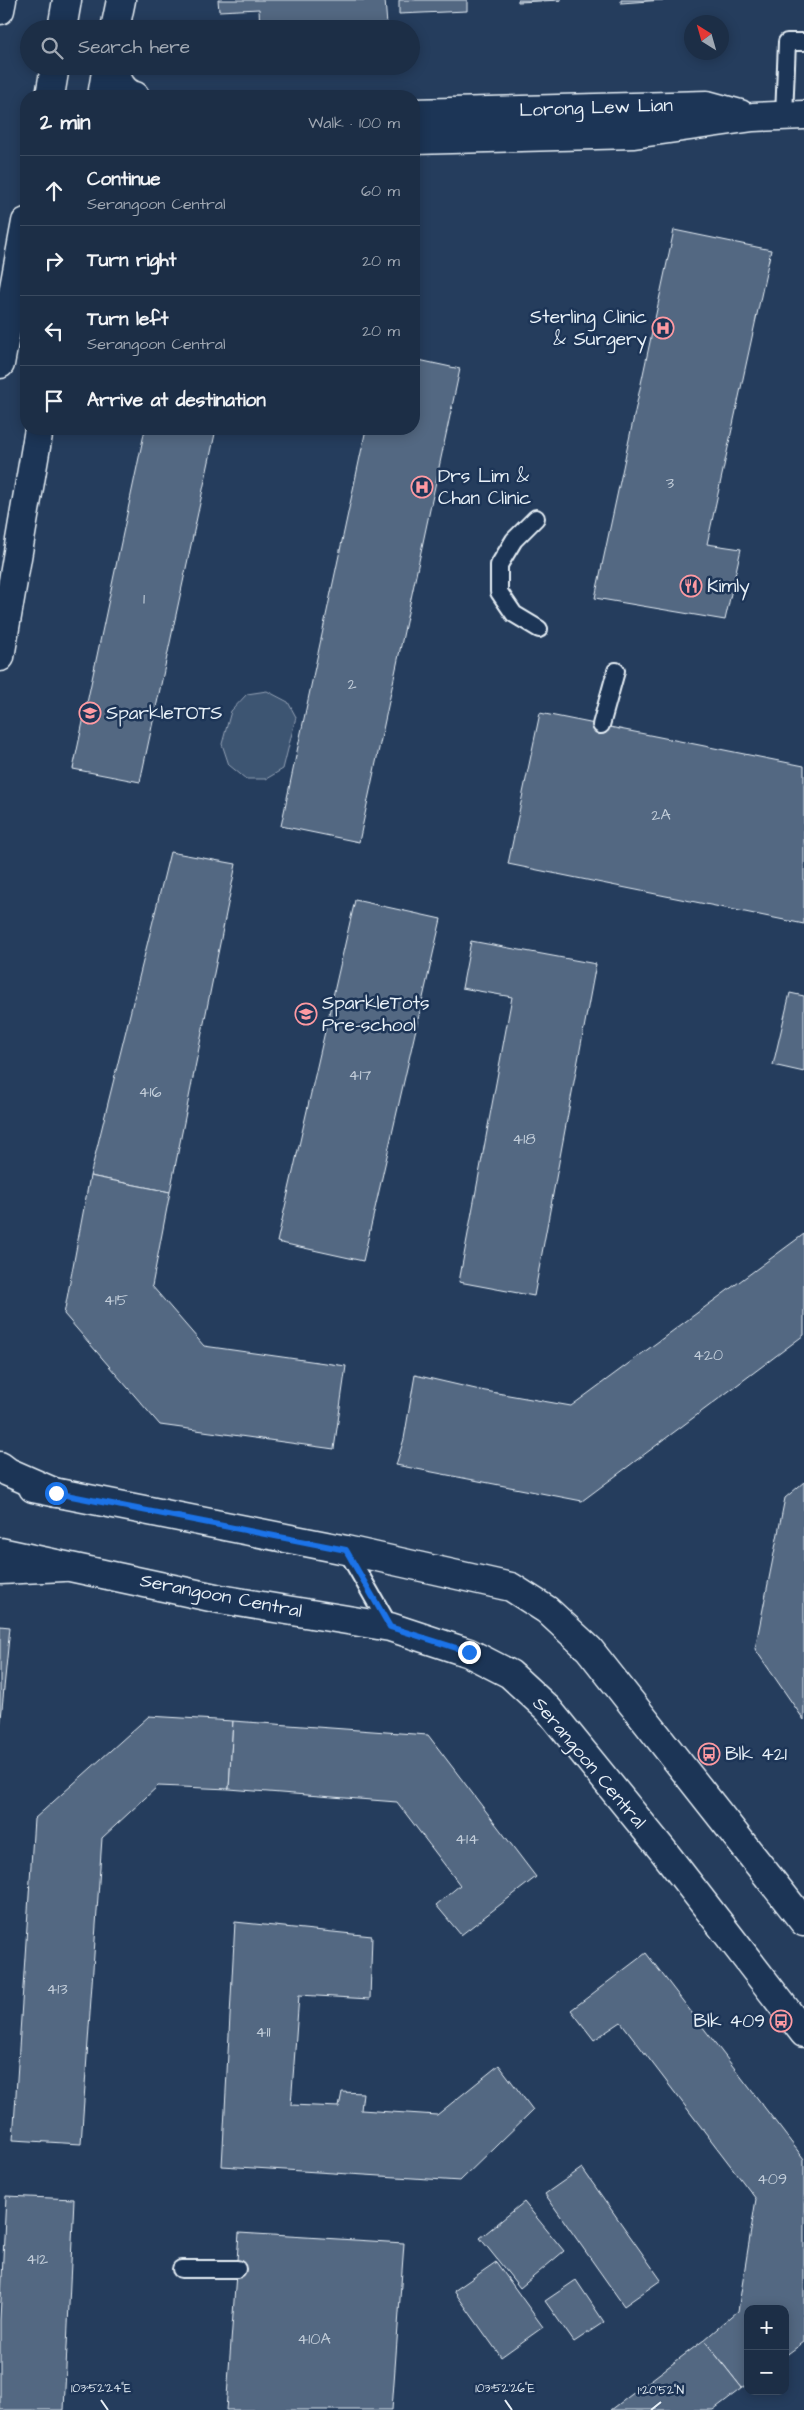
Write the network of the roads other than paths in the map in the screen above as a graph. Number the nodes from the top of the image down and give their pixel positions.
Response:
1 (2, 0) edge
2 (67, 0) edge
3 (121, 0) edge
4 (0, 10) edge
5 (64, 20) edge
6 (117, 20) edge
7 (804, 42) edge
8 (54, 75) edge
9 (106, 75) edge
10 (116, 75) edge
11 (51, 90) edge
12 (103, 90) edge
13 (125, 90) edge
14 (426, 113) edge
15 (794, 116) edge
16 (753, 117) junction
17 (634, 134) junction
18 (420, 140) edge
19 (20, 255) edge
20 (0, 364) edge
21 (38, 435) edge
22 (536, 518) dead end
23 (539, 629) dead end
24 (0, 657) edge
25 (616, 671) dead end
26 (602, 725) dead end
27 (0, 1466) edge
28 (0, 1481) edge
29 (56, 1493) junction
30 (346, 1550) junction
31 (0, 1552) edge
32 (64, 1567) junction
33 (0, 1570) edge
34 (390, 1627) junction
35 (804, 1922) edge
36 (804, 2033) edge
37 (181, 2269) dead end
38 (237, 2269) dead end

1 - 4 main road
2 - 5 main road
3 - 6 main road
7 - 15 lane
8 - 11 main road
9 - 12 main road
10 - 13 main road
14 - 16 main road, Lorong Lew Lian
14 - 17 main road, Lorong Lew Lian
15 - 16 main road, Lorong Lew Lian
16 - 17 main road, Lorong Lew Lian
17 - 18 main road, Lorong Lew Lian
19 - 20 main road
21 - 24 main road
22 - 23 lane
25 - 26 lane
27 - 29 main road
28 - 29 main road
29 - 30 main road
30 - 34 lane
30 - 35 main road
31 - 32 main road, Serangoon Central
32 - 33 main road
32 - 34 main road, Serangoon Central
34 - 36 main road, Serangoon Central
37 - 38 lane

